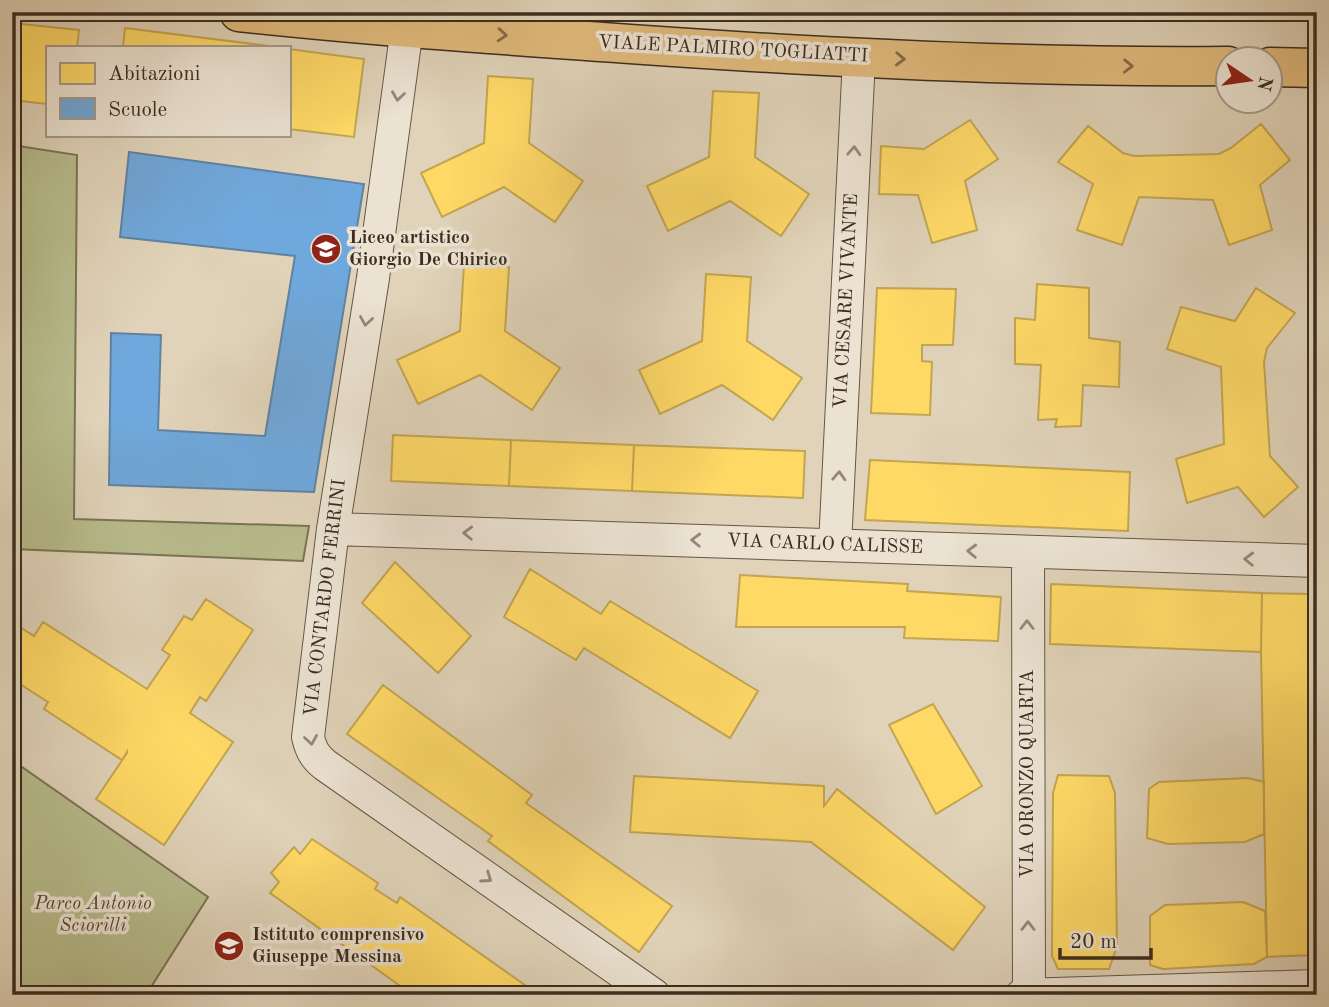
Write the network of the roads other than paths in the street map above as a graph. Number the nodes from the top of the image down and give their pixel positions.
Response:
1 (239, 12) edge
2 (407, 28) junction
3 (859, 58) junction
4 (1214, 66) edge
5 (1284, 67) edge
6 (1317, 68) edge
7 (333, 529) junction
8 (835, 545) junction
9 (1028, 553) junction
10 (1317, 561) edge
11 (1317, 986) edge
12 (654, 995) edge
13 (1022, 995) edge
14 (1029, 995) edge

1 - 2 main road, VIALE PALMIRO TOGLIATTI
2 -> 3 main road, VIALE PALMIRO TOGLIATTI
2 -> 7 street, VIA CONTARDO FERRINI
3 -> 4 main road, VIALE PALMIRO TOGLIATTI
8 -> 3 street, VIA CESARE VIVANTE
5 - 6 main road
8 -> 7 street, VIA CARLO CALISSE
7 -> 12 street, VIA CONTARDO FERRINI
9 -> 8 street, VIA CARLO CALISSE
10 -> 9 street, VIA CARLO CALISSE
14 -> 9 street, VIA ORONZO QUARTA
11 - 14 street
13 - 14 street

